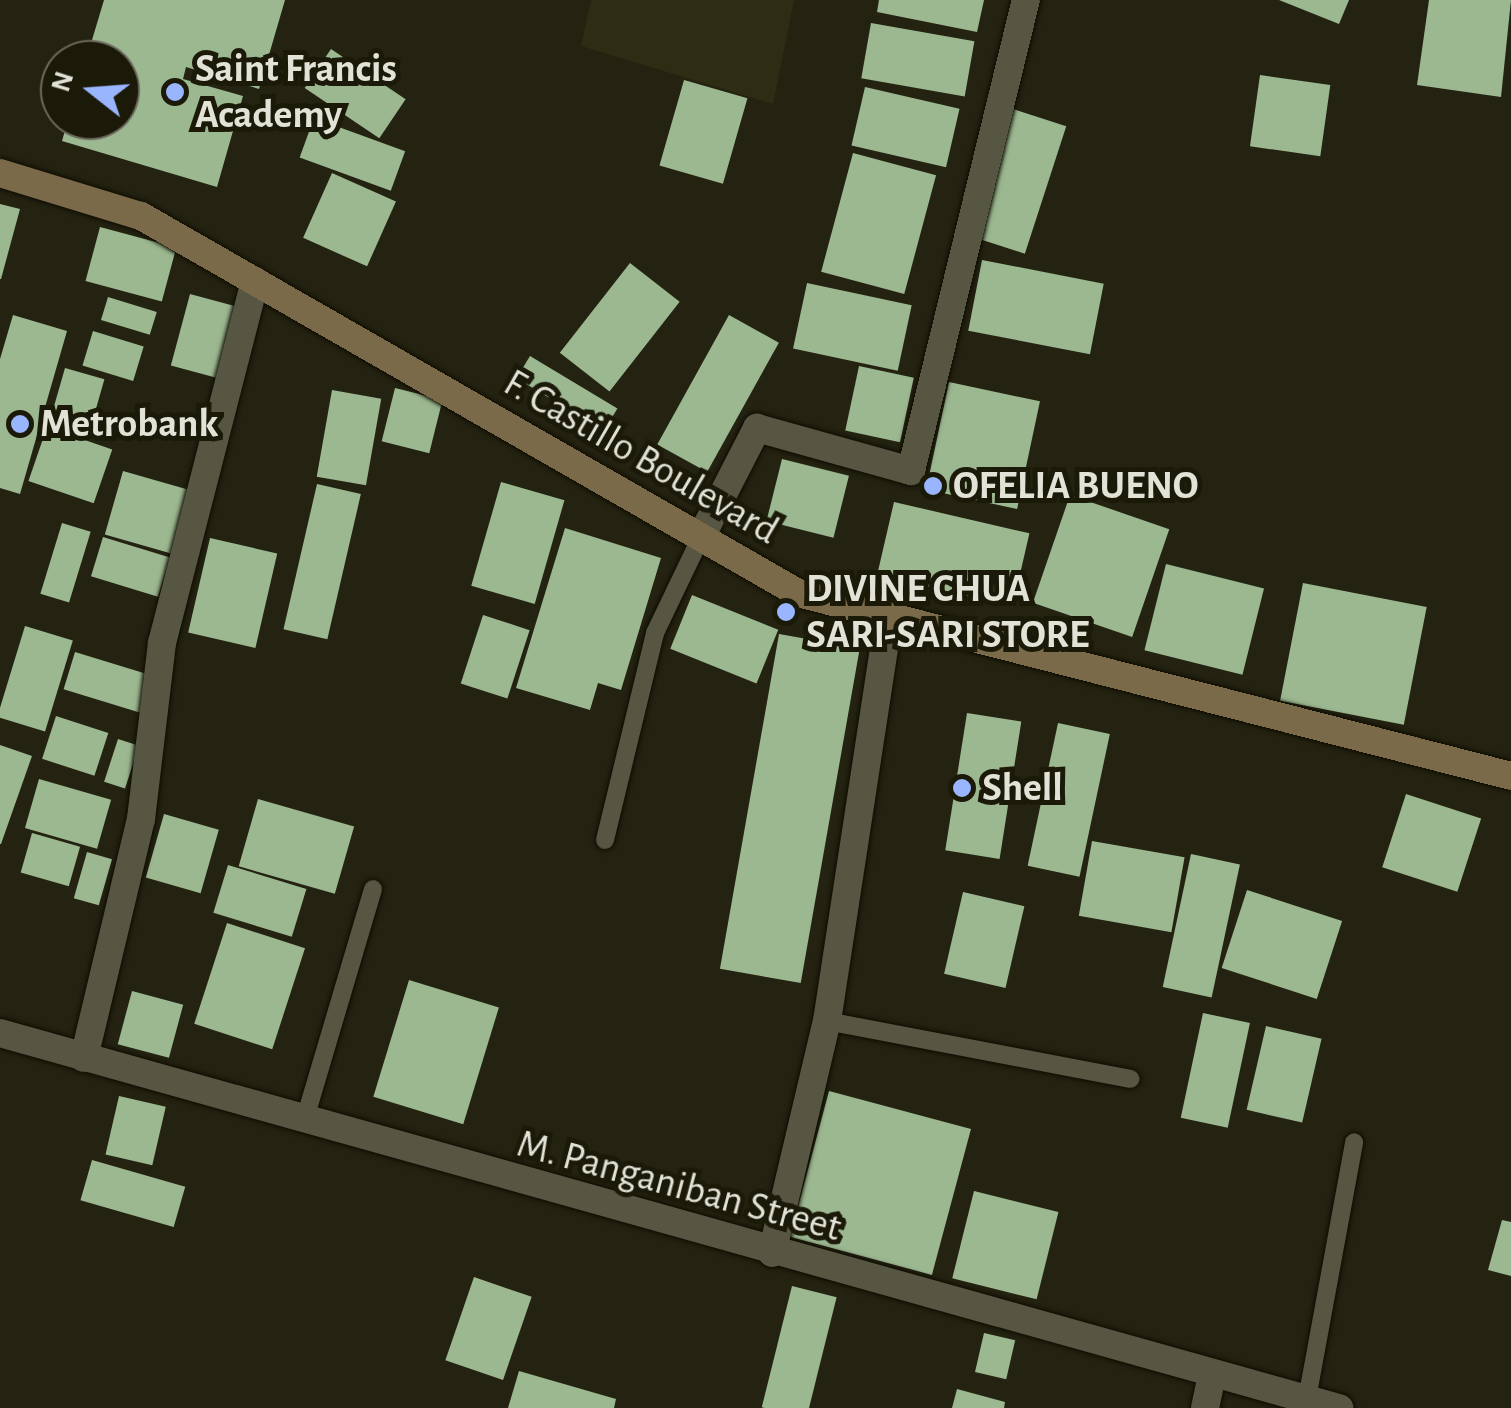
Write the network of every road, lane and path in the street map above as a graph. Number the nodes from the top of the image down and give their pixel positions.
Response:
1 (1026, 0) edge
2 (0, 174) edge
3 (255, 281) junction
4 (701, 537) junction
5 (889, 616) junction
6 (1511, 776) edge
7 (605, 840) dead end
8 (373, 888) dead end
9 (826, 1021) junction
10 (0, 1033) edge
11 (84, 1058) junction
12 (1130, 1078) dead end
13 (304, 1122) junction
14 (1354, 1142) dead end
15 (772, 1252) junction
16 (1212, 1374) junction
17 (1307, 1399) junction
18 (1206, 1408) edge
19 (1339, 1408) edge

1 - 4 street
2 - 3 main road, F. Castillo Boulevard
3 - 4 main road, F. Castillo Boulevard
3 - 11 street
4 - 5 main road, F. Castillo Boulevard
4 - 7 lane
5 - 6 main road, F. Castillo Boulevard
5 - 9 street
8 - 13 lane
9 - 12 lane
9 - 15 street
10 - 11 street, M. Panganiban Street
11 - 13 street, M. Panganiban Street
13 - 15 street, M. Panganiban Street
14 - 17 lane
15 - 16 street, M. Panganiban Street
16 - 17 street, M. Panganiban Street
16 - 18 street
17 - 19 street, M. Panganiban Street

